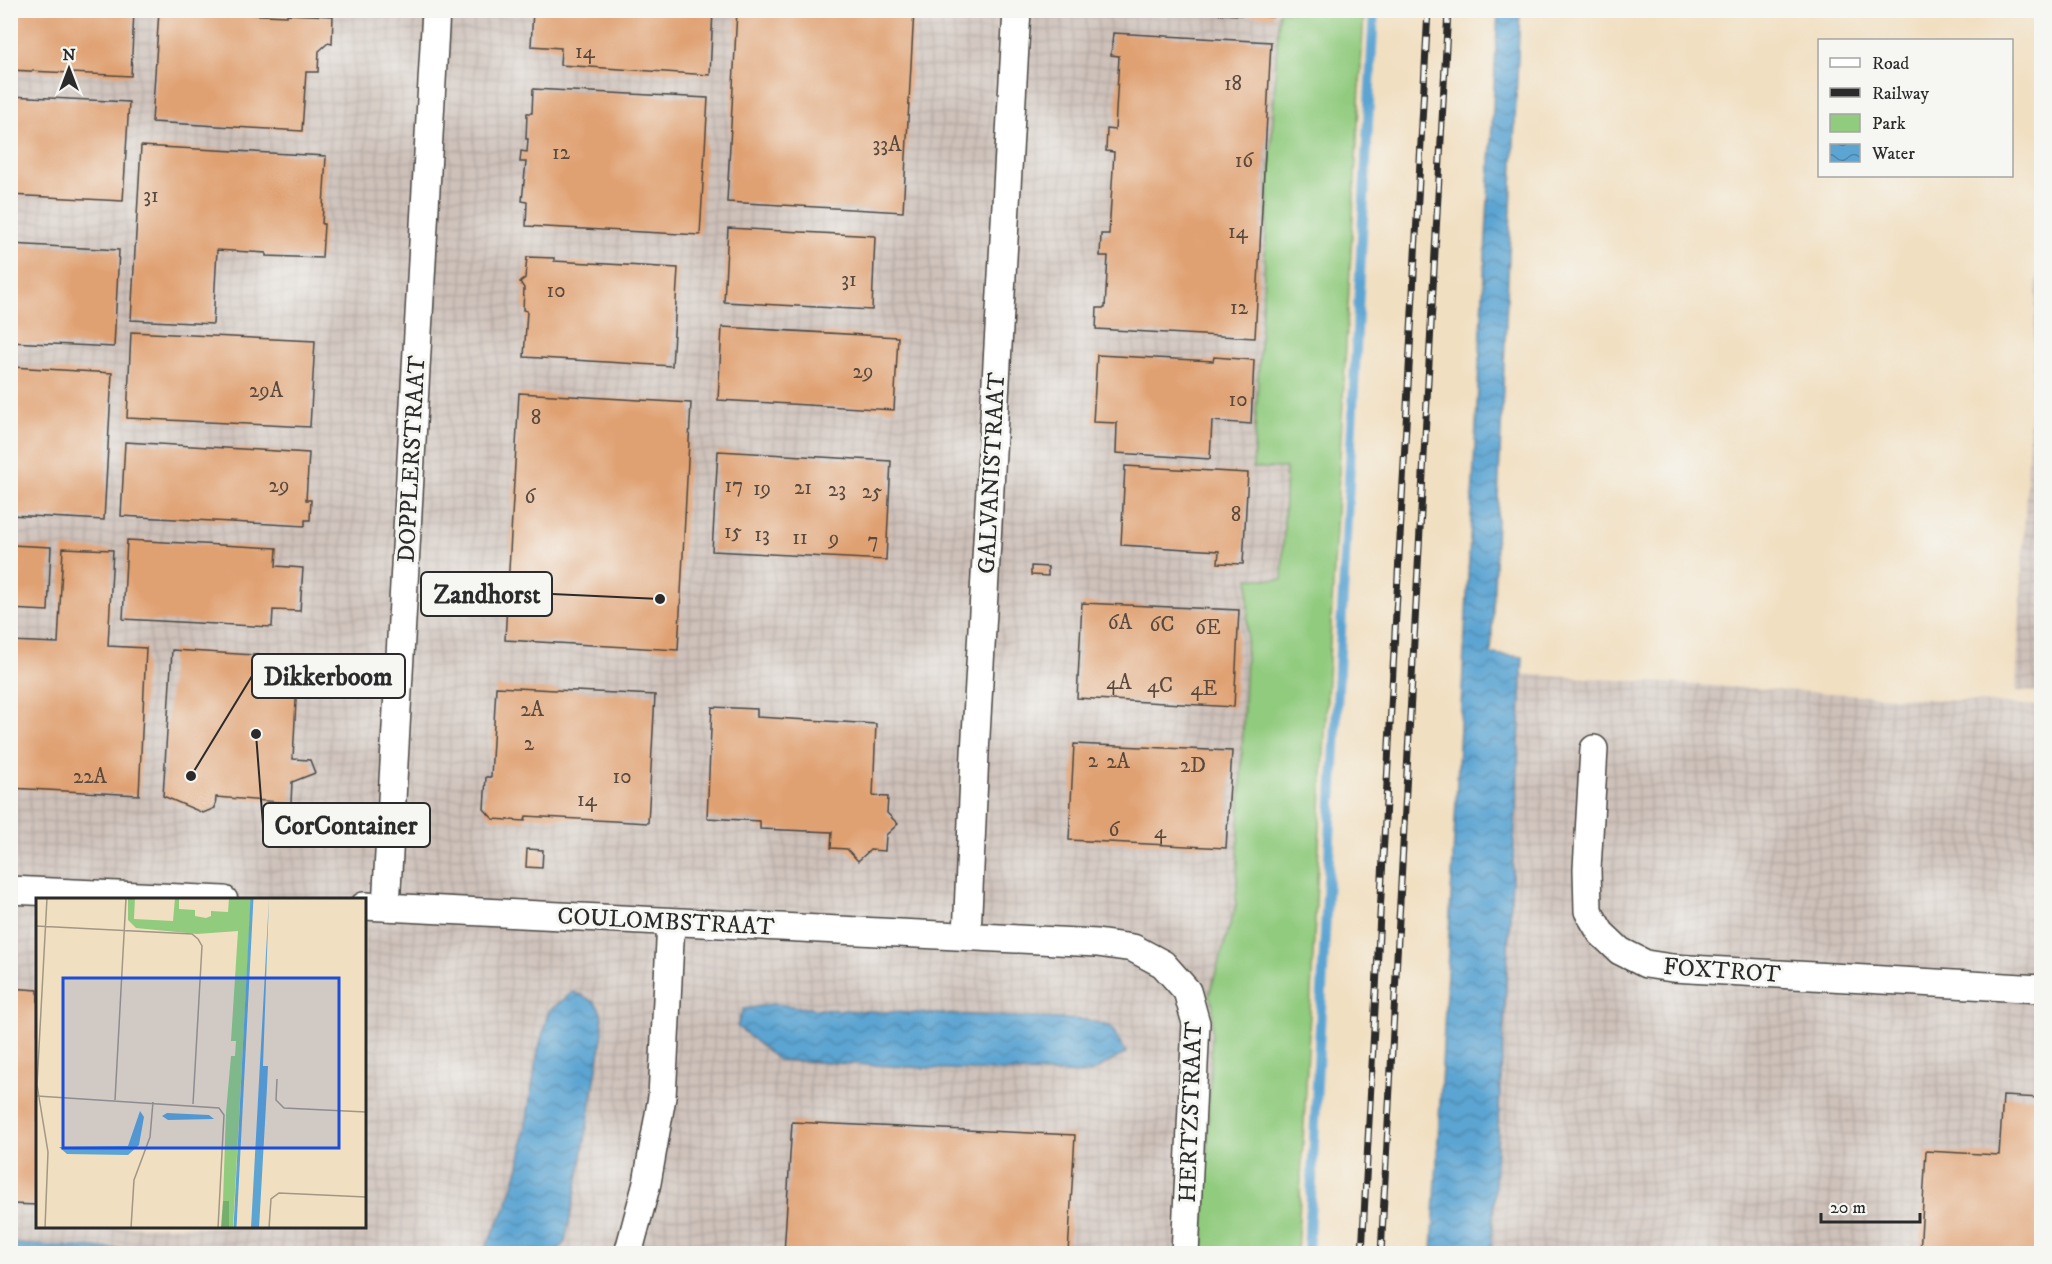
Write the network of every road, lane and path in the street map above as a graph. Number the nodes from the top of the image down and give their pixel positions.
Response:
1 (436, 10) edge
2 (1017, 10) edge
3 (1594, 749) dead end
4 (10, 890) edge
5 (181, 898) edge
6 (375, 906) edge
7 (671, 922) junction
8 (967, 935) junction
9 (2042, 989) edge
10 (628, 1254) edge
11 (1185, 1254) edge

1 - 6 street, DOPPLERSTRAAT
2 - 8 street, GALVANISTRAAT
3 - 9 street, FOXTROT
4 - 5 street
6 - 7 street, COULOMBSTRAAT
7 - 8 street, COULOMBSTRAAT
7 - 10 street
8 - 11 street, HERTZSTRAAT

